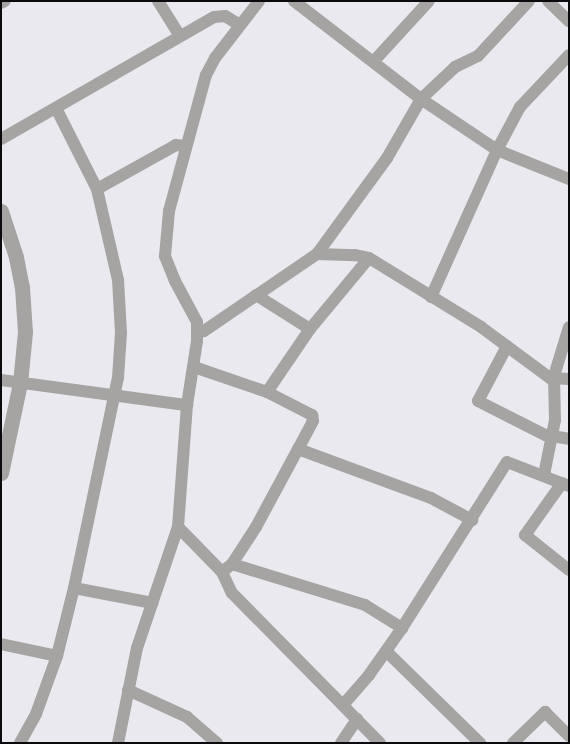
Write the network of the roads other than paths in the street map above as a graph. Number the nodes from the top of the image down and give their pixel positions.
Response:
1 (5, 1) edge
2 (158, 1) edge
3 (259, 1) edge
4 (294, 1) edge
5 (429, 1) edge
6 (529, 1) edge
7 (548, 1) edge
8 (1, 3) edge
9 (569, 21) edge
10 (240, 25) junction
11 (180, 36) junction
12 (569, 55) edge
13 (374, 61) junction
14 (421, 99) junction
15 (56, 108) junction
16 (1, 139) edge
17 (185, 146) junction
18 (497, 150) junction
19 (569, 179) edge
20 (97, 189) junction
21 (1, 211) edge
22 (317, 254) junction
23 (369, 258) junction
24 (256, 295) junction
25 (431, 297) junction
26 (569, 327) edge
27 (310, 329) junction
28 (198, 332) junction
29 (507, 346) junction
30 (194, 367) junction
31 (554, 376) junction
32 (569, 379) edge
33 (1, 380) edge
34 (20, 382) junction
35 (267, 392) junction
36 (114, 395) junction
37 (187, 405) junction
38 (551, 437) junction
39 (569, 439) edge
40 (298, 449) junction
41 (1, 473) edge
42 (544, 475) junction
43 (565, 484) edge
44 (472, 520) junction
45 (178, 527) junction
46 (232, 564) junction
47 (569, 570) edge
48 (222, 572) junction
49 (74, 588) junction
50 (154, 603) junction
51 (402, 628) junction
52 (1, 644) edge
53 (386, 651) junction
54 (57, 656) junction
55 (128, 690) junction
56 (343, 705) junction
57 (357, 719) junction
58 (569, 736) edge
59 (20, 743) edge
60 (118, 743) edge
61 (217, 743) edge
62 (341, 743) edge
63 (380, 743) edge
64 (480, 743) edge
65 (513, 743) edge

1 - 8 street
2 - 11 street
3 - 10 street
4 - 13 street
5 - 13 street
6 - 14 street
7 - 9 street
10 - 11 street
10 - 17 street
11 - 15 street
12 - 18 street
13 - 14 street
14 - 18 street
14 - 22 street
15 - 16 street
15 - 20 street
17 - 20 street
17 - 28 street
18 - 19 street
18 - 25 street
20 - 36 street
21 - 34 street
22 - 23 street
22 - 24 street
23 - 25 street
23 - 27 street
24 - 27 street
24 - 28 street
25 - 29 street
26 - 31 street
27 - 35 street
28 - 30 street
29 - 31 street
29 - 38 street
30 - 35 street
30 - 37 street
31 - 32 street
31 - 38 street
33 - 34 street
34 - 36 street
34 - 41 street
35 - 40 street
36 - 37 street
36 - 49 street
37 - 45 street
38 - 39 street
38 - 42 street
40 - 44 street
40 - 46 street
42 - 43 street
42 - 44 street
43 - 47 street
44 - 51 street
45 - 48 street
45 - 50 street
46 - 48 street
46 - 51 street
48 - 56 street
49 - 50 street
49 - 54 street
50 - 55 street
51 - 53 street
52 - 54 street
53 - 56 street
53 - 64 street
54 - 59 street
55 - 60 street
55 - 61 street
56 - 57 street
57 - 62 street
57 - 63 street
58 - 65 street

